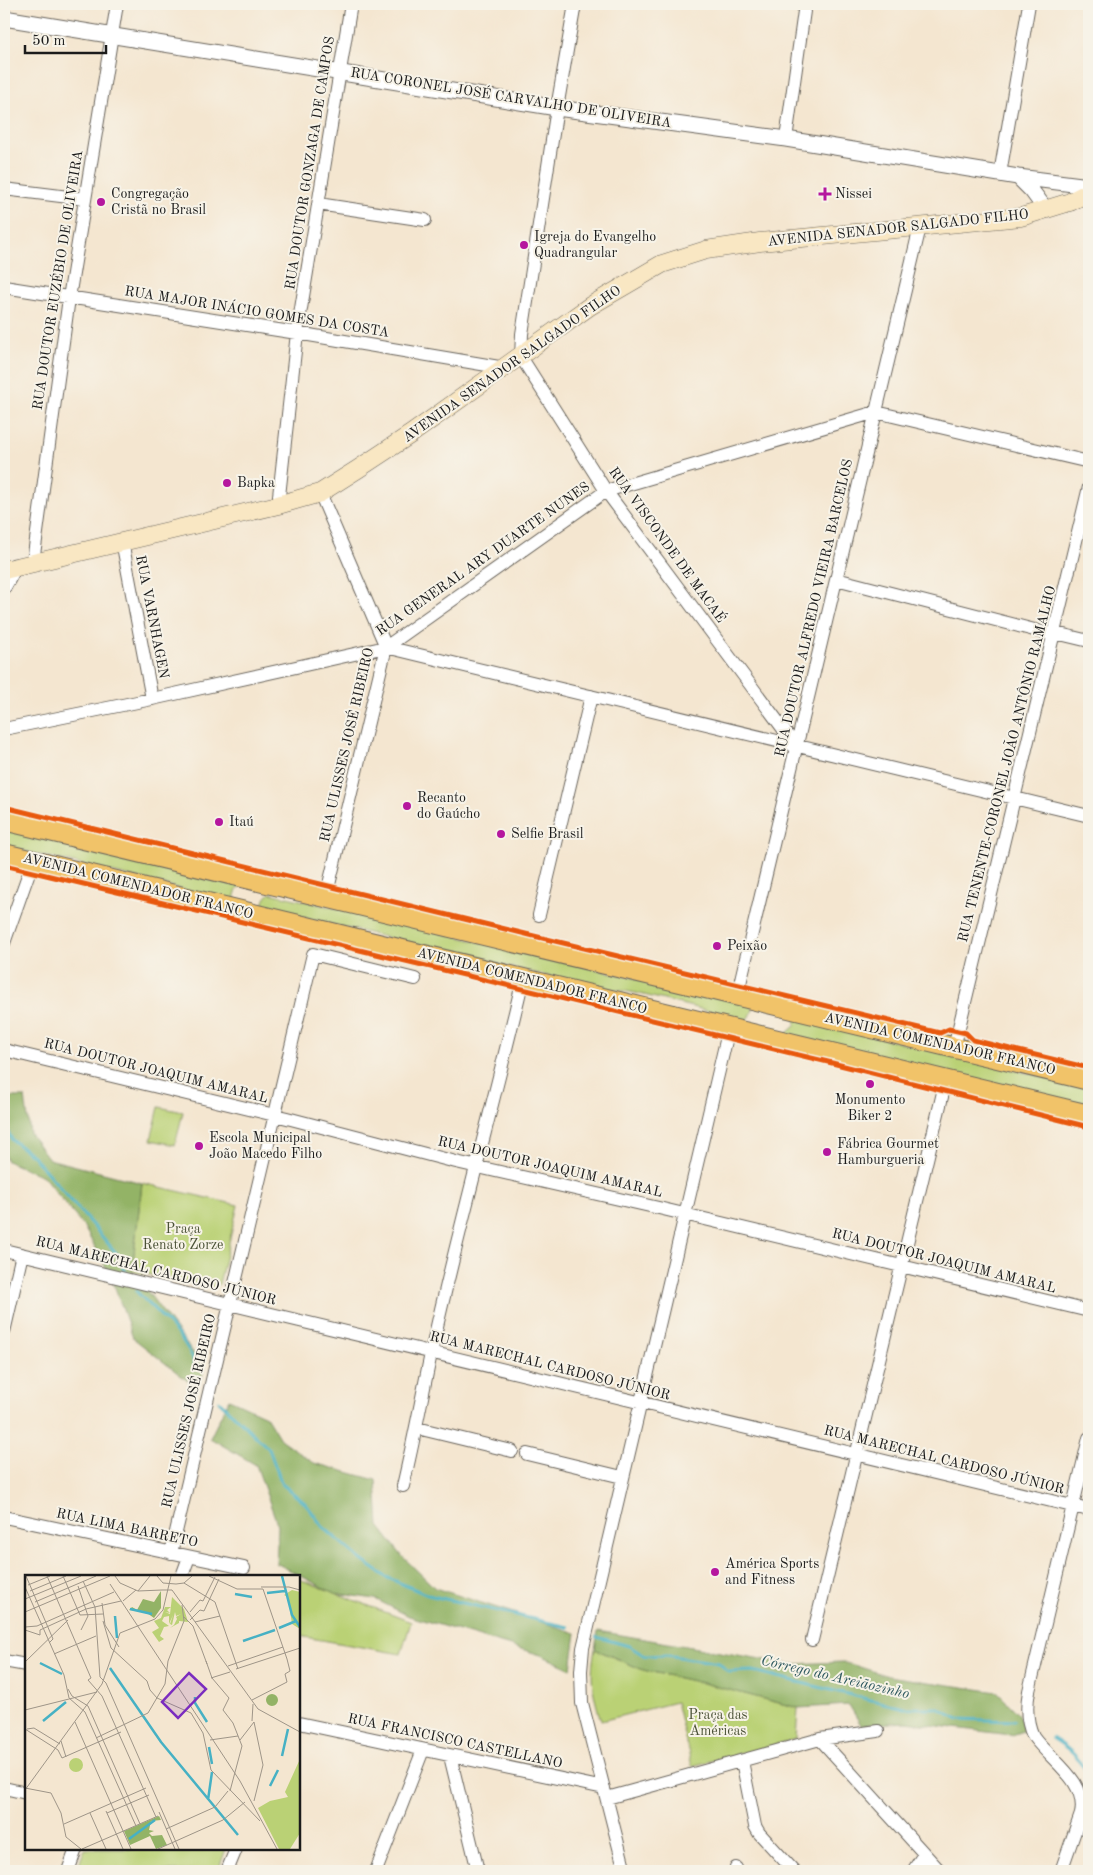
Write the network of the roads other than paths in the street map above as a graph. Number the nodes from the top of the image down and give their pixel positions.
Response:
1 (117, 4) edge
2 (351, 4) edge
3 (575, 4) edge
4 (805, 4) edge
5 (1029, 4) edge
6 (4, 18) edge
7 (112, 34) junction
8 (339, 71) junction
9 (557, 108) junction
10 (786, 139) junction
11 (1000, 174) junction
12 (1018, 177) junction
13 (1089, 186) edge
14 (4, 190) edge
15 (1089, 192) edge
16 (85, 199) junction
17 (318, 204) junction
18 (1046, 210) junction
19 (425, 220) dead end
20 (920, 227) junction
21 (4, 288) edge
22 (69, 298) junction
23 (297, 333) junction
24 (521, 357) junction
25 (505, 368) junction
26 (876, 412) junction
27 (1089, 462) edge
28 (1089, 487) edge
29 (606, 491) junction
30 (320, 493) junction
31 (278, 506) junction
32 (122, 541) junction
33 (33, 562) junction
34 (10, 568) edge
35 (836, 579) junction
36 (4, 586) edge
37 (1054, 635) junction
38 (1089, 641) edge
39 (386, 647) junction
40 (591, 696) junction
41 (152, 699) junction
42 (4, 729) edge
43 (796, 746) junction
44 (1014, 798) junction
45 (1089, 816) edge
46 (4, 820) edge
47 (4, 854) edge
48 (33, 861) junction
49 (278, 886) junction
50 (326, 897) junction
51 (260, 915) junction
52 (539, 915) dead end
53 (4, 943) edge
54 (415, 979) dead end
55 (524, 979) junction
56 (737, 996) junction
57 (773, 1004) junction
58 (729, 1028) junction
59 (765, 1037) junction
60 (954, 1048) junction
61 (4, 1050) edge
62 (946, 1080) junction
63 (1089, 1080) edge
64 (275, 1115) junction
65 (1089, 1115) edge
66 (476, 1167) junction
67 (685, 1214) junction
68 (4, 1250) edge
69 (22, 1254) junction
70 (902, 1266) junction
71 (230, 1304) junction
72 (1089, 1311) edge
73 (4, 1332) edge
74 (431, 1353) junction
75 (640, 1403) junction
76 (417, 1428) junction
77 (1089, 1438) edge
78 (512, 1451) dead end
79 (527, 1454) dead end
80 (856, 1455) junction
81 (622, 1477) junction
82 (403, 1486) dead end
83 (1073, 1507) junction
84 (1089, 1510) edge
85 (4, 1517) edge
86 (171, 1553) junction
87 (190, 1557) junction
88 (244, 1568) dead end
89 (182, 1575) edge
90 (812, 1640) dead end
91 (4, 1661) edge
92 (25, 1666) edge
93 (300, 1723) edge
94 (878, 1731) dead end
95 (820, 1739) junction
96 (423, 1750) junction
97 (450, 1756) junction
98 (742, 1761) junction
99 (4, 1788) edge
100 (25, 1793) edge
101 (605, 1793) junction
102 (1085, 1816) edge
103 (76, 1850) edge
104 (236, 1850) edge
105 (924, 1854) junction
106 (68, 1871) edge
107 (227, 1871) edge
108 (376, 1871) edge
109 (478, 1871) edge
110 (625, 1871) edge
111 (792, 1871) edge
112 (913, 1871) edge
113 (940, 1871) edge
114 (1061, 1871) edge

1 - 7 street, RUA DOUTOR EUZÉBIO DE OLIVEIRA
2 - 8 street, RUA DOUTOR GONZAGA DE CAMPOS
3 - 9 street
4 - 10 street
5 - 11 street
6 - 7 street, RUA CORONEL JOSÉ CARVALHO DE OLIVEIRA
7 - 8 street, RUA CORONEL JOSÉ CARVALHO DE OLIVEIRA
7 - 16 street, RUA DOUTOR EUZÉBIO DE OLIVEIRA
8 - 9 street, RUA CORONEL JOSÉ CARVALHO DE OLIVEIRA
8 - 17 street, RUA DOUTOR GONZAGA DE CAMPOS
9 - 10 street, RUA CORONEL JOSÉ CARVALHO DE OLIVEIRA
9 - 24 street
10 - 11 street, RUA CORONEL JOSÉ CARVALHO DE OLIVEIRA
11 - 12 street, RUA CORONEL JOSÉ CARVALHO DE OLIVEIRA
12 - 13 street, RUA CORONEL JOSÉ CARVALHO DE OLIVEIRA
12 - 18 street
14 - 16 street
15 - 18 main road, AVENIDA SENADOR SALGADO FILHO
16 - 22 street, RUA DOUTOR EUZÉBIO DE OLIVEIRA
17 - 19 street
17 - 23 street, RUA DOUTOR GONZAGA DE CAMPOS
18 - 20 main road, AVENIDA SENADOR SALGADO FILHO
20 - 24 main road, AVENIDA SENADOR SALGADO FILHO
20 - 26 street, RUA DOUTOR ALFREDO VIEIRA BARCELOS
21 - 22 street, RUA MAJOR INÁCIO GOMES DA COSTA
22 - 23 street, RUA MAJOR INÁCIO GOMES DA COSTA
22 - 33 street, RUA DOUTOR EUZÉBIO DE OLIVEIRA
23 - 25 street, RUA MAJOR INÁCIO GOMES DA COSTA
23 - 31 street, RUA DOUTOR GONZAGA DE CAMPOS
24 - 25 main road, AVENIDA SENADOR SALGADO FILHO
24 - 29 street, RUA VISCONDE DE MACAÉ
25 - 30 main road, AVENIDA SENADOR SALGADO FILHO
26 - 27 street, RUA GENERAL ARY DUARTE NUNES
26 - 29 street, RUA GENERAL ARY DUARTE NUNES
26 - 35 street, RUA DOUTOR ALFREDO VIEIRA BARCELOS
28 - 37 street, RUA TENENTE-CORONEL JOÃO ANTÔNIO RAMALHO
29 - 39 street, RUA GENERAL ARY DUARTE NUNES
29 - 43 street, RUA VISCONDE DE MACAÉ
30 - 31 main road, AVENIDA SENADOR SALGADO FILHO
30 - 39 street, RUA ULISSES JOSÉ RIBEIRO
31 - 32 main road, AVENIDA SENADOR SALGADO FILHO
32 - 33 main road, AVENIDA SENADOR SALGADO FILHO
32 - 41 street, RUA VARNHAGEN
33 - 34 main road, AVENIDA SENADOR SALGADO FILHO
34 - 36 street
35 - 37 street
35 - 43 street, RUA DOUTOR ALFREDO VIEIRA BARCELOS
37 - 38 street
37 - 44 street, RUA TENENTE-CORONEL JOÃO ANTÔNIO RAMALHO
39 - 40 street
39 - 41 street, RUA GENERAL ARY DUARTE NUNES
39 - 50 street, RUA ULISSES JOSÉ RIBEIRO
40 - 43 street
40 - 52 street
41 - 42 street, RUA GENERAL ARY DUARTE NUNES
43 - 44 street
43 - 56 street, RUA DOUTOR ALFREDO VIEIRA BARCELOS
44 - 45 street
44 - 60 street, RUA TENENTE-CORONEL JOÃO ANTÔNIO RAMALHO
46 - 49 highway, AVENIDA COMENDADOR FRANCO
47 - 48 highway, AVENIDA COMENDADOR FRANCO
48 - 51 highway, AVENIDA COMENDADOR FRANCO
48 - 53 street
49 - 50 highway, AVENIDA COMENDADOR FRANCO
49 - 51 highway
50 - 56 highway, AVENIDA COMENDADOR FRANCO
51 - 55 highway, AVENIDA COMENDADOR FRANCO
54 - 64 street, RUA ULISSES JOSÉ RIBEIRO
55 - 58 highway, AVENIDA COMENDADOR FRANCO
55 - 66 street
56 - 57 highway, AVENIDA COMENDADOR FRANCO
57 - 59 highway
57 - 60 highway, AVENIDA COMENDADOR FRANCO
58 - 59 highway, AVENIDA COMENDADOR FRANCO
58 - 67 street
59 - 62 highway, AVENIDA COMENDADOR FRANCO
60 - 63 highway, AVENIDA COMENDADOR FRANCO
61 - 64 street, RUA DOUTOR JOAQUIM AMARAL
62 - 65 highway, AVENIDA COMENDADOR FRANCO
62 - 70 street
64 - 66 street, RUA DOUTOR JOAQUIM AMARAL
64 - 71 street, RUA ULISSES JOSÉ RIBEIRO
66 - 67 street, RUA DOUTOR JOAQUIM AMARAL
66 - 74 street
67 - 70 street, RUA DOUTOR JOAQUIM AMARAL
67 - 75 street
68 - 69 street, RUA MARECHAL CARDOSO JÚNIOR
69 - 71 street, RUA MARECHAL CARDOSO JÚNIOR
69 - 73 street
70 - 72 street, RUA DOUTOR JOAQUIM AMARAL
70 - 80 street
71 - 74 street, RUA MARECHAL CARDOSO JÚNIOR
71 - 86 street, RUA ULISSES JOSÉ RIBEIRO
74 - 75 street, RUA MARECHAL CARDOSO JÚNIOR
74 - 76 street
75 - 80 street, RUA MARECHAL CARDOSO JÚNIOR
75 - 81 street
76 - 78 street
76 - 82 street
77 - 83 street
79 - 81 street
80 - 83 street, RUA MARECHAL CARDOSO JÚNIOR
80 - 90 street
81 - 101 street
83 - 84 street, RUA MARECHAL CARDOSO JÚNIOR
83 - 102 street
85 - 86 street, RUA LIMA BARRETO
86 - 87 street, RUA LIMA BARRETO
87 - 88 street, RUA LIMA BARRETO
87 - 89 street
91 - 92 street
93 - 96 street, RUA FRANCISCO CASTELLANO
94 - 95 street, RUA FRANCISCO CASTELLANO
95 - 98 street, RUA FRANCISCO CASTELLANO
95 - 105 street
96 - 97 street, RUA FRANCISCO CASTELLANO
96 - 108 street
97 - 101 street, RUA FRANCISCO CASTELLANO
97 - 109 street
98 - 101 street, RUA FRANCISCO CASTELLANO
98 - 111 street
99 - 100 street
101 - 110 street
102 - 114 street
103 - 106 street
104 - 107 street
105 - 112 street
105 - 113 street

